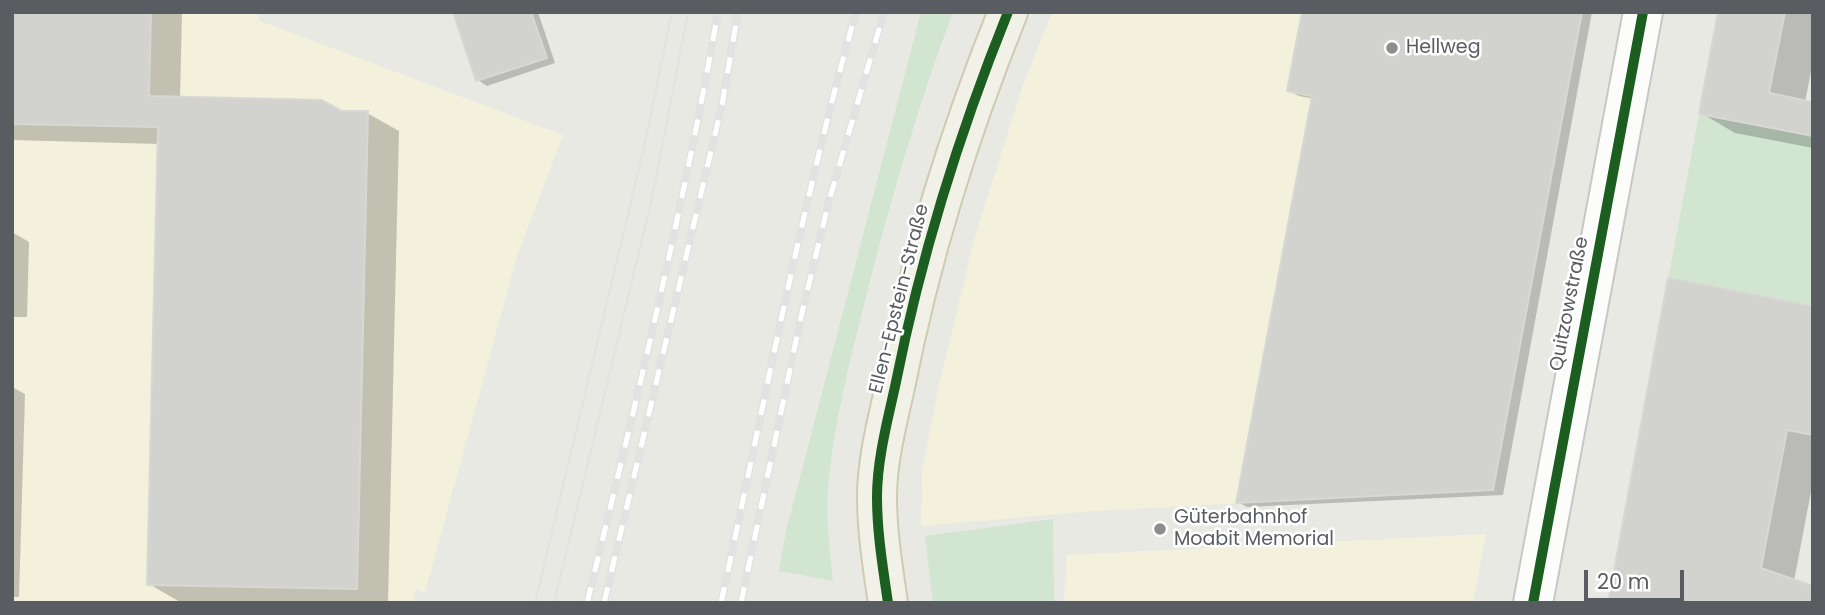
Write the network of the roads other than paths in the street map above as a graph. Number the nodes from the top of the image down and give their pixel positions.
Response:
1 (1008, 12) edge
2 (1643, 12) edge
3 (888, 603) edge
4 (1533, 603) edge

1 - 3 main road, Ellen-Epstein-Straße
2 - 4 street, Quitzowstraße

